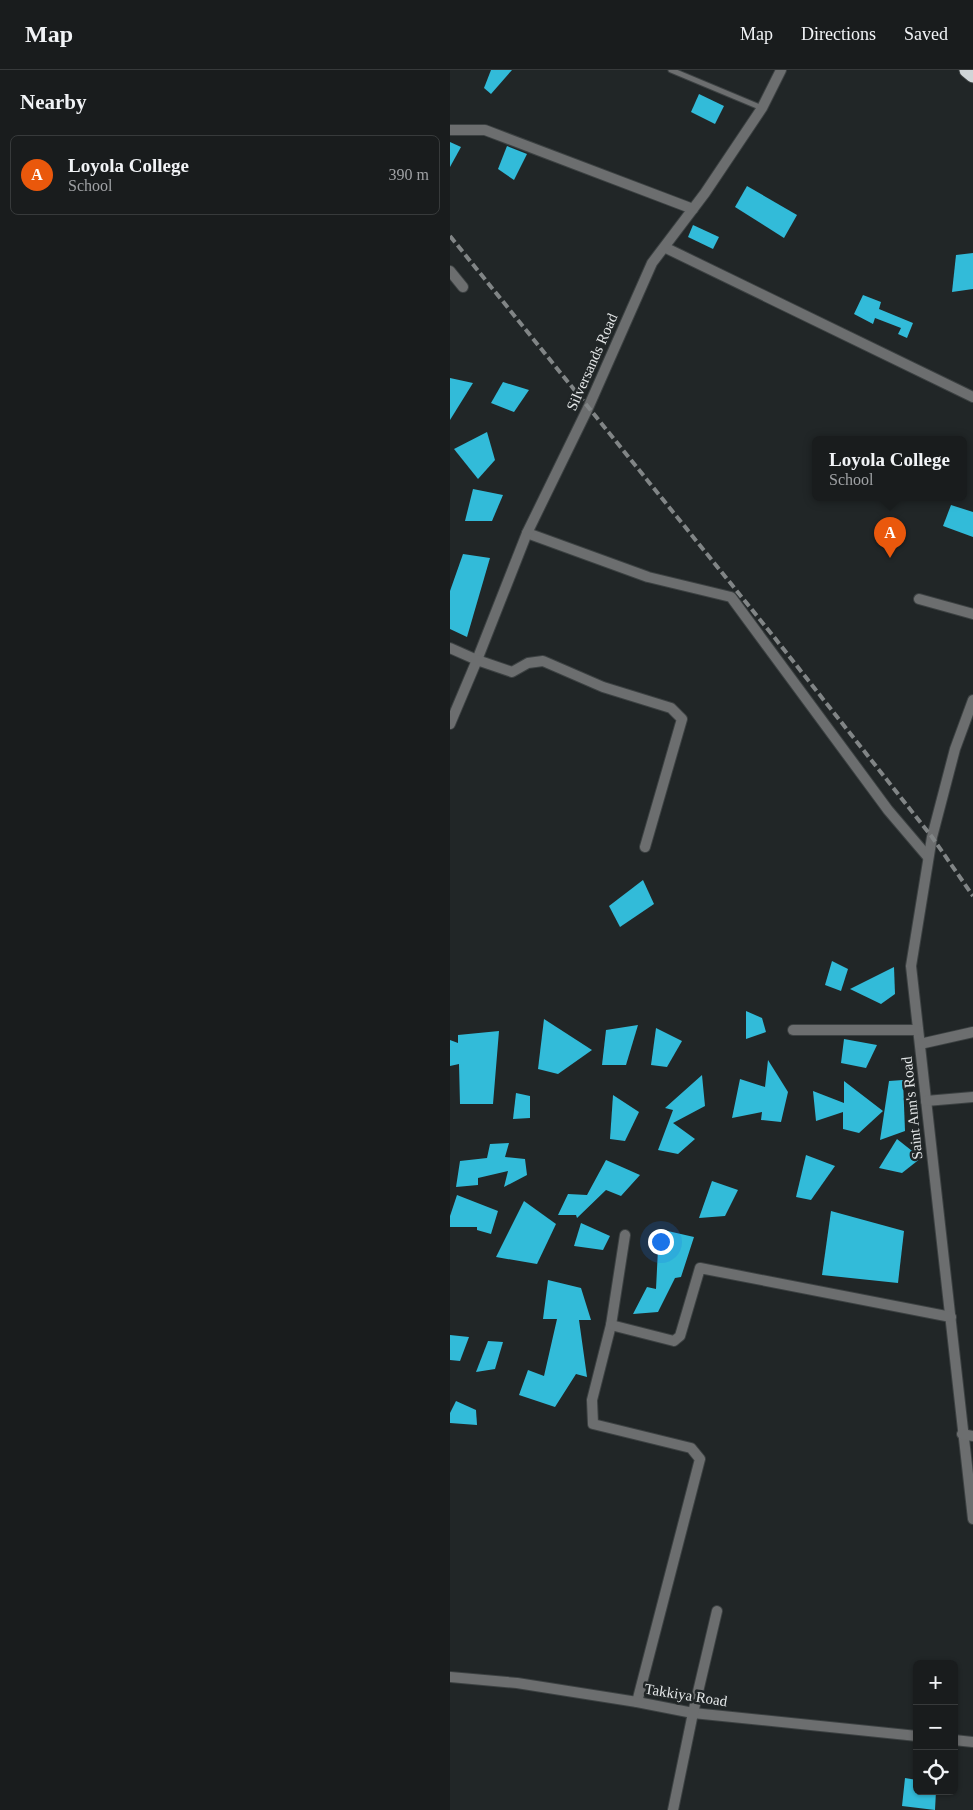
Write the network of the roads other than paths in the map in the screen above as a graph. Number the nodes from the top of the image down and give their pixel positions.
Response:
1 (671, 70) edge
2 (781, 70) edge
3 (968, 70) edge
4 (973, 75) edge
5 (762, 108) junction
6 (450, 130) edge
7 (694, 209) junction
8 (666, 248) junction
9 (450, 271) edge
10 (463, 287) dead end
11 (973, 397) edge
12 (527, 533) junction
13 (919, 599) dead end
14 (973, 614) edge
15 (450, 648) edge
16 (477, 660) junction
17 (973, 700) edge
18 (450, 724) edge
19 (645, 847) dead end
20 (928, 857) junction
21 (793, 1030) dead end
22 (918, 1030) junction
23 (973, 1032) edge
24 (920, 1044) junction
25 (973, 1097) edge
26 (926, 1101) junction
27 (625, 1235) dead end
28 (950, 1317) junction
29 (611, 1325) junction
30 (962, 1434) junction
31 (973, 1436) edge
32 (973, 1519) edge
33 (717, 1611) dead end
34 (450, 1677) edge
35 (636, 1702) junction
36 (693, 1713) junction
37 (913, 1736) edge
38 (958, 1740) edge
39 (973, 1742) edge
40 (673, 1810) edge

1 - 5 lane
2 - 5 street, Silversands Road
3 - 4 highway
5 - 7 street, Silversands Road
6 - 7 street
7 - 8 street, Silversands Road
8 - 11 street
8 - 12 street, Silversands Road
9 - 10 street
12 - 16 street, Silversands Road
12 - 20 street
13 - 14 street
15 - 16 street
16 - 18 street, Silversands Road
16 - 19 street
17 - 20 street, Saint Ann's Road
20 - 22 street, Saint Ann's Road
21 - 22 street
22 - 24 street, Saint Ann's Road
23 - 24 street
24 - 26 street, Saint Ann's Road
25 - 26 street
26 - 28 street, Saint Ann's Road
27 - 29 street
28 - 29 street
28 - 30 street, Saint Ann's Road
29 - 35 street
30 - 31 street
30 - 32 street, Saint Ann's Road
33 - 36 street
34 - 35 street, Takkiya Road
35 - 36 street, Takkiya Road
36 - 37 street, Takkiya Road
36 - 40 street
38 - 39 street

